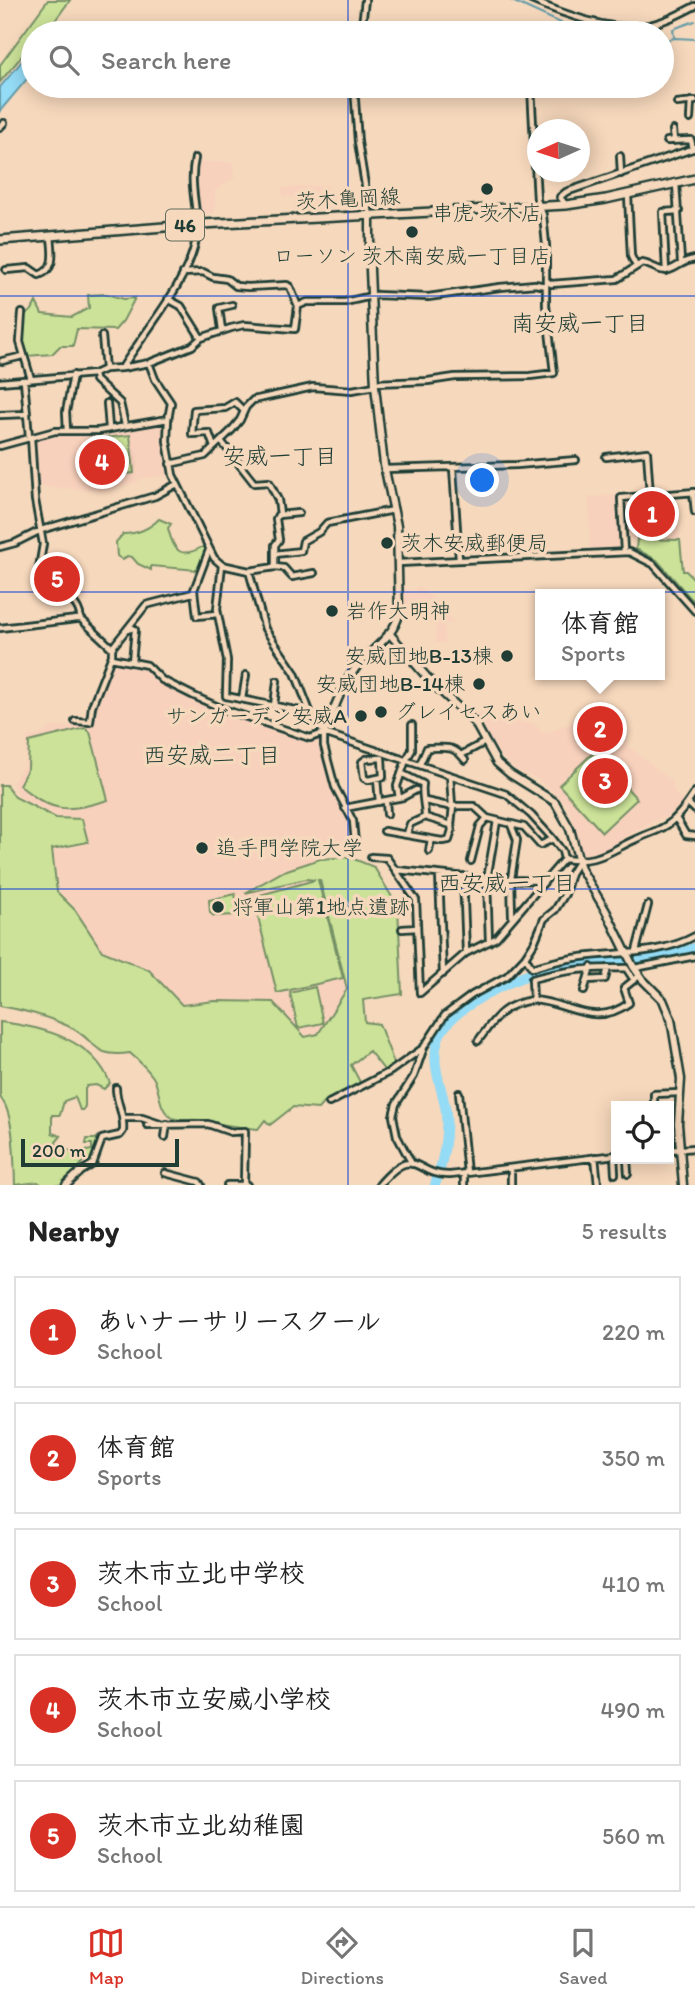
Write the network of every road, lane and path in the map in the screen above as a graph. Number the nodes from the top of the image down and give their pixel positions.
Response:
1 (365, 0) edge
2 (531, 0) edge
3 (695, 6) edge
4 (362, 21) edge
5 (600, 21) edge
6 (662, 21) edge
7 (355, 98) edge
8 (532, 98) edge
9 (693, 101) edge
10 (677, 103) dead end
11 (690, 119) dead end
12 (673, 130) dead end
13 (694, 149) edge
14 (620, 156) dead end
15 (195, 158) dead end
16 (621, 174) junction
17 (695, 179) edge
18 (676, 183) junction
19 (628, 195) junction
20 (566, 205) junction
21 (540, 207) junction
22 (678, 211) junction
23 (370, 216) junction
24 (196, 225) junction
25 (51, 236) junction
26 (0, 240) edge
27 (695, 259) edge
28 (681, 262) junction
29 (636, 267) junction
30 (6, 270) dead end
31 (666, 271) junction
32 (183, 273) junction
33 (547, 284) junction
34 (371, 297) junction
35 (168, 299) junction
36 (232, 305) dead end
37 (298, 306) junction
38 (22, 313) dead end
39 (222, 330) junction
40 (102, 336) dead end
41 (201, 338) junction
42 (23, 356) junction
43 (2, 361) dead end
44 (149, 363) junction
45 (122, 368) junction
46 (105, 369) junction
47 (94, 374) junction
48 (73, 375) junction
49 (31, 379) junction
50 (24, 380) junction
51 (0, 382) edge
52 (375, 384) junction
53 (107, 403) dead end
54 (243, 410) junction
55 (25, 414) dead end
56 (0, 415) edge
57 (167, 419) junction
58 (125, 425) junction
59 (109, 428) junction
60 (67, 431) junction
61 (30, 437) junction
62 (221, 441) junction
63 (0, 446) edge
64 (214, 447) junction
65 (606, 457) dead end
66 (576, 460) dead end
67 (170, 464) junction
68 (453, 468) junction
69 (385, 469) junction
70 (177, 484) junction
71 (694, 492) edge
72 (650, 495) junction
73 (394, 510) junction
74 (695, 512) edge
75 (299, 513) dead end
76 (280, 514) junction
77 (41, 530) junction
78 (0, 547) edge
79 (209, 550) junction
80 (624, 551) junction
81 (275, 554) junction
82 (459, 560) junction
83 (399, 564) junction
84 (222, 565) junction
85 (275, 567) junction
86 (249, 571) junction
87 (314, 573) dead end
88 (193, 593) junction
89 (695, 611) edge
90 (217, 614) junction
91 (81, 619) junction
92 (0, 628) edge
93 (127, 630) junction
94 (389, 633) junction
95 (112, 648) junction
96 (111, 657) junction
97 (132, 662) junction
98 (246, 675) dead end
99 (277, 681) dead end
100 (242, 699) junction
101 (274, 706) junction
102 (311, 714) junction
103 (75, 721) dead end
104 (412, 725) dead end
105 (324, 733) junction
106 (485, 742) junction
107 (406, 760) junction
108 (420, 764) junction
109 (403, 774) junction
110 (450, 775) junction
111 (377, 779) junction
112 (416, 790) dead end
113 (695, 792) edge
114 (399, 798) junction
115 (386, 801) junction
116 (425, 801) junction
117 (379, 802) junction
118 (688, 803) junction
119 (452, 806) junction
120 (345, 808) junction
121 (695, 810) edge
122 (387, 814) dead end
123 (425, 817) junction
124 (487, 818) junction
125 (676, 818) junction
126 (496, 821) junction
127 (511, 824) junction
128 (451, 825) junction
129 (384, 831) dead end
130 (407, 834) junction
131 (695, 836) edge
132 (431, 839) junction
133 (553, 839) junction
134 (355, 843) dead end
135 (429, 851) dead end
136 (371, 857) dead end
137 (564, 859) junction
138 (471, 861) dead end
139 (579, 862) junction
140 (397, 870) junction
141 (439, 876) junction
142 (463, 876) junction
143 (487, 879) junction
144 (510, 879) junction
145 (544, 881) junction
146 (648, 905) dead end
147 (512, 918) junction
148 (416, 928) junction
149 (402, 929) dead end
150 (695, 936) edge
151 (489, 942) junction
152 (627, 951) junction
153 (636, 951) junction
154 (466, 953) junction
155 (695, 956) edge
156 (525, 957) junction
157 (591, 967) junction
158 (633, 967) junction
159 (608, 968) junction
160 (443, 975) junction
161 (637, 978) junction
162 (587, 980) junction
163 (584, 991) dead end
164 (533, 1000) junction
165 (478, 1041) dead end
166 (424, 1047) junction
167 (116, 1087) dead end
168 (459, 1093) dead end
169 (680, 1093) junction
170 (654, 1101) edge
171 (329, 1103) dead end
172 (124, 1118) junction
173 (167, 1124) junction
174 (147, 1125) dead end
175 (160, 1125) junction
176 (165, 1137) dead end
177 (695, 1148) edge
178 (680, 1149) junction
179 (674, 1150) edge
180 (611, 1155) edge
181 (594, 1157) junction
182 (412, 1164) junction
183 (615, 1164) edge
184 (627, 1164) edge
185 (511, 1169) junction
186 (79, 1173) joint
187 (465, 1173) junction
188 (165, 1174) dead end
189 (615, 1174) dead end
190 (628, 1174) dead end
191 (66, 1185) edge
192 (201, 1185) edge
193 (227, 1185) edge
194 (246, 1185) edge
195 (380, 1185) edge
196 (464, 1185) edge
197 (511, 1185) edge
198 (598, 1185) edge
199 (683, 1185) edge

1 - 4 street
2 - 5 street
3 - 6 street
7 - 23 street
8 - 21 street
9 - 10 street
9 - 11 street
12 - 13 street
13 - 16 street
14 - 16 street
15 - 24 street
16 - 20 street
17 - 18 main road, 茨木亀岡線 / 46
18 - 19 main road, 茨木亀岡線 / 46
18 - 22 street
19 - 20 main road, 茨木亀岡線 / 46
19 - 29 street
20 - 21 main road, 茨木亀岡線 / 46
21 - 23 main road, 茨木亀岡線 / 46
21 - 33 street
22 - 28 street
22 - 31 street
23 - 24 main road, 茨木亀岡線 / 46
23 - 34 street
24 - 25 main road, 茨木亀岡線 / 46
24 - 32 street
25 - 26 main road, 茨木亀岡線 / 46
25 - 30 street
27 - 28 street
28 - 31 street
29 - 31 street
29 - 33 street
32 - 35 street
32 - 37 street
33 - 34 street
33 - 52 street
34 - 37 street
34 - 52 street
35 - 41 street
35 - 45 street
36 - 39 street
37 - 39 street
38 - 42 street
39 - 41 street
40 - 46 street
41 - 44 street
42 - 43 street
42 - 49 street
44 - 45 street
44 - 57 street
45 - 46 street
46 - 47 street
47 - 48 street
47 - 58 street
48 - 49 street
48 - 60 street
49 - 50 street
50 - 51 street
50 - 61 street
52 - 54 street
52 - 69 street
53 - 59 street
54 - 62 street
54 - 64 street
55 - 56 street
57 - 58 street
57 - 67 street
58 - 59 street
59 - 60 street
60 - 61 street
61 - 63 street
61 - 77 street
62 - 64 street
62 - 76 street
64 - 67 street
65 - 72 street
66 - 68 street
67 - 70 street
68 - 69 street
68 - 82 street
69 - 73 street
70 - 77 street
70 - 79 street
71 - 72 street
71 - 74 street
72 - 80 street
73 - 81 street
73 - 83 street
75 - 76 street
76 - 81 street
77 - 78 street
77 - 91 street
79 - 84 street
79 - 88 street
80 - 82 street
80 - 89 street
81 - 85 street
82 - 83 street
83 - 94 street
84 - 86 street
84 - 90 street
85 - 86 street
85 - 87 street
86 - 102 street
88 - 90 street
88 - 93 street
90 - 100 street
91 - 92 street
91 - 95 street
93 - 95 street
93 - 97 street
94 - 105 street
94 - 106 street
95 - 96 street
96 - 97 street
96 - 103 street
97 - 105 street
98 - 100 street
99 - 101 street
100 - 101 street
101 - 102 street
102 - 105 street
104 - 107 street
105 - 107 street
105 - 120 street
106 - 108 street
106 - 139 street
107 - 108 street
107 - 109 street
108 - 110 street
109 - 114 street
109 - 116 street
110 - 119 street
110 - 133 street
111 - 111 street
111 - 117 street
112 - 114 street
113 - 118 street
114 - 115 street
115 - 117 street
115 - 122 street
116 - 119 street
116 - 123 street
117 - 120 street
118 - 121 street
118 - 125 street
119 - 124 street
119 - 128 street
120 - 134 street
123 - 128 street
123 - 130 street
124 - 126 street
124 - 138 street
125 - 131 street
125 - 139 street
126 - 127 street
126 - 143 street
127 - 133 street
127 - 144 street
128 - 132 street
129 - 130 street
130 - 132 street
132 - 135 street
133 - 137 street
136 - 140 street
137 - 139 street
137 - 145 street
139 - 152 street
139 - 156 street
140 - 141 street
140 - 148 street
141 - 142 street
141 - 160 street
142 - 143 street
142 - 154 street
143 - 144 street
143 - 151 street
144 - 145 street
144 - 147 street
145 - 147 street
146 - 153 street
147 - 151 street
148 - 149 street
148 - 160 street
150 - 153 street
151 - 154 street
152 - 153 street
152 - 156 street
152 - 158 street
154 - 160 street
155 - 158 street
156 - 166 street
157 - 159 street
157 - 162 street
157 - 164 street
158 - 161 street
159 - 161 street
159 - 162 street
161 - 164 street
161 - 169 street
162 - 163 street
164 - 165 street
166 - 171 street
166 - 182 street
167 - 172 street
168 - 187 street
169 - 170 street
169 - 178 street
172 - 175 street
172 - 186 street
173 - 175 street
173 - 176 street
173 - 194 street
174 - 175 street
177 - 178 street
178 - 179 street
178 - 199 street
180 - 181 street
181 - 185 street
181 - 198 street
182 - 187 street
182 - 195 street
183 - 189 street
184 - 190 street
185 - 187 street
185 - 197 street
186 - 191 street
187 - 196 street
188 - 192 street
193 - 194 street

